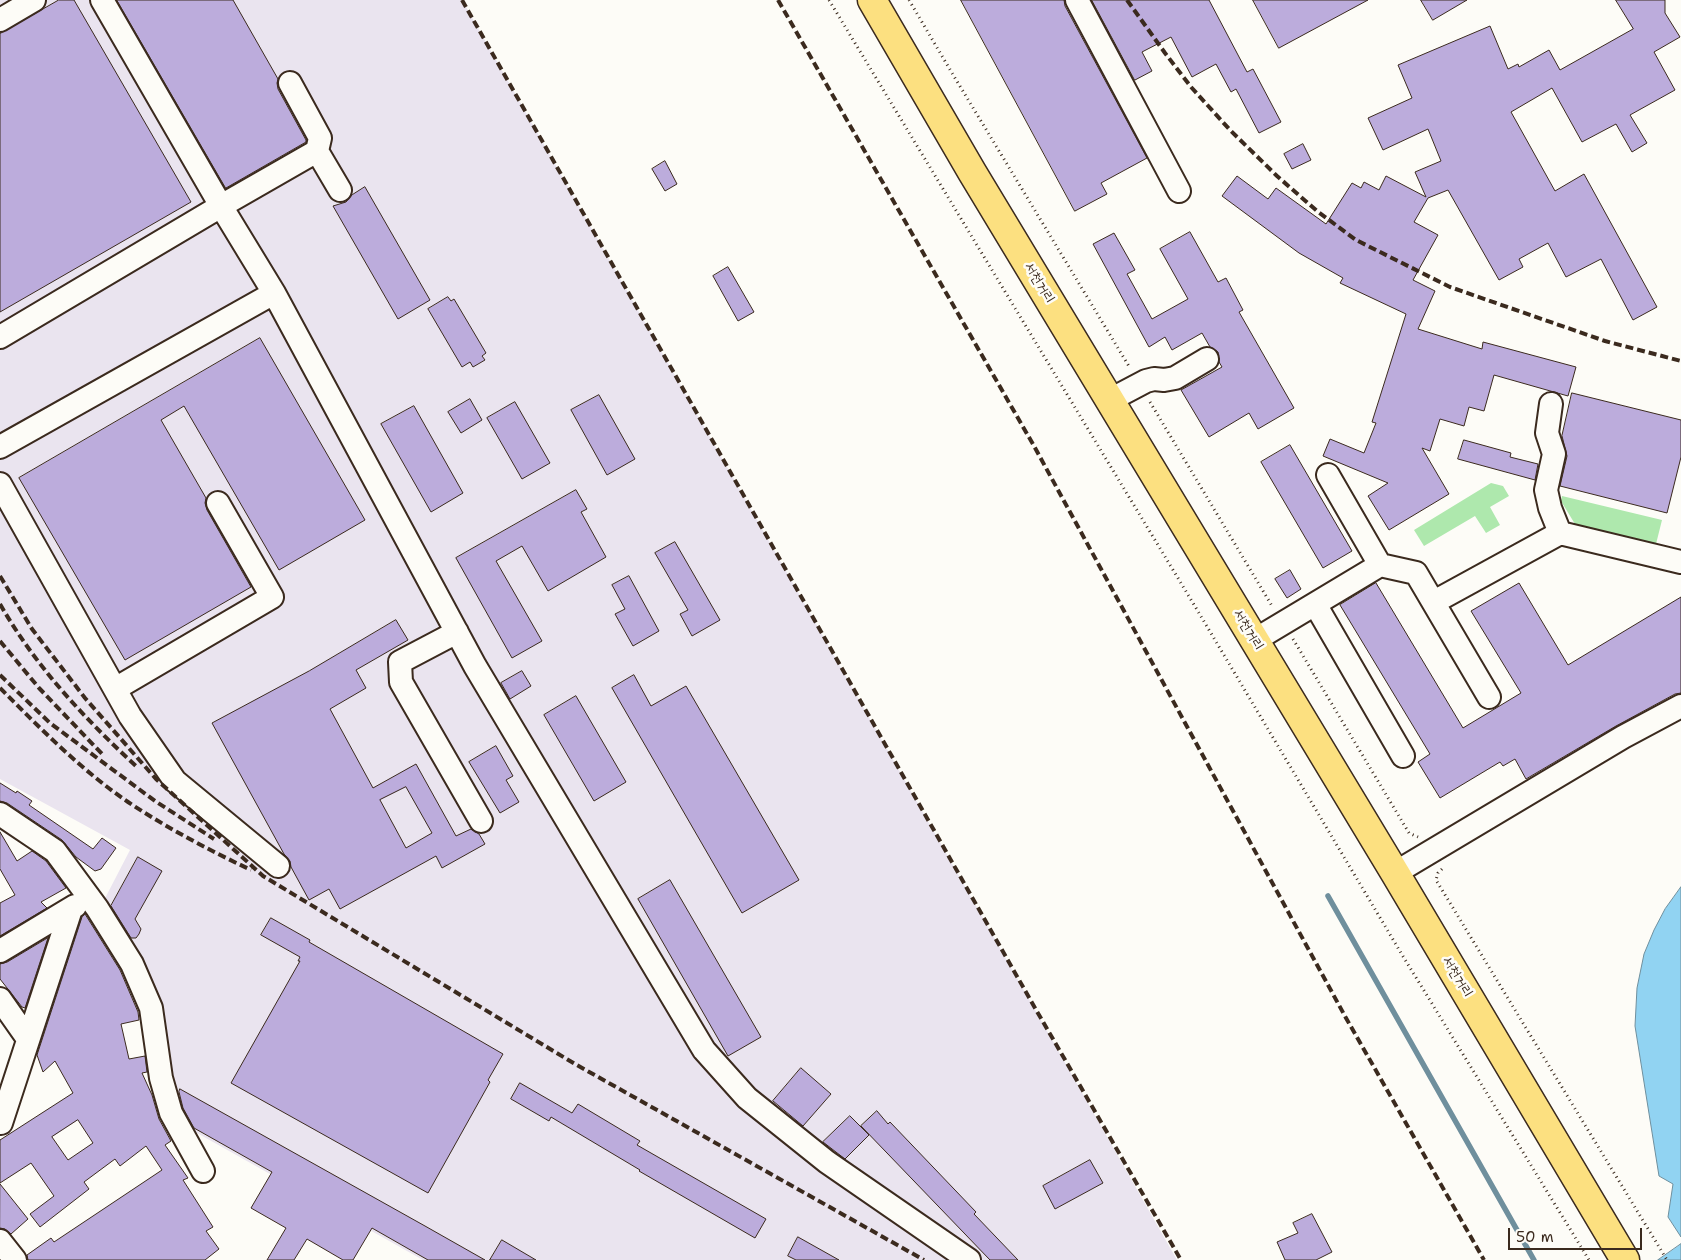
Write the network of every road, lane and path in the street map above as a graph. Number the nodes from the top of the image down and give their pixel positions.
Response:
1 (34, 0) edge
2 (102, 0) edge
3 (829, 0) edge
4 (872, 0) edge
5 (909, 0) edge
6 (1077, 0) edge
7 (0, 20) edge
8 (290, 83) dead end
9 (317, 151) junction
10 (340, 190) dead end
11 (1179, 191) dead end
12 (221, 206) junction
13 (274, 292) junction
14 (0, 337) edge
15 (1207, 359) dead end
16 (1139, 384) junction
17 (1110, 400) junction
18 (1551, 404) dead end
19 (0, 447) edge
20 (1328, 475) dead end
21 (0, 484) edge
22 (218, 503) dead end
23 (1560, 533) junction
24 (1681, 562) edge
25 (1380, 565) junction
26 (1434, 602) junction
27 (1315, 604) junction
28 (1283, 624) junction
29 (457, 632) junction
30 (1255, 640) junction
31 (115, 688) junction
32 (1489, 696) dead end
33 (1681, 706) edge
34 (1402, 756) dead end
35 (0, 814) edge
36 (481, 821) dead end
37 (1409, 834) dead end
38 (1446, 865) dead end
39 (278, 866) dead end
40 (1396, 874) junction
41 (80, 904) junction
42 (0, 951) edge
43 (0, 999) edge
44 (28, 1039) junction
45 (1, 1123) edge
46 (203, 1170) dead end
47 (0, 1241) edge
48 (15, 1260) edge
49 (969, 1260) edge
50 (1590, 1260) edge
51 (1625, 1260) edge
52 (1667, 1260) edge

1 - 7 street
2 - 12 street
3 - 50 path
4 - 17 main road, 서천거리
5 - 16 path
6 - 11 street
8 - 9 street
9 - 10 street
9 - 12 street
12 - 13 street
12 - 14 street
13 - 19 street
13 - 29 street
15 - 16 street
16 - 17 street
16 - 28 path
17 - 30 main road, 서천거리
18 - 23 street
20 - 25 street
21 - 31 street
22 - 31 street
23 - 24 street
23 - 26 street
25 - 26 street
25 - 27 street
26 - 32 street
27 - 28 street
27 - 34 street
28 - 30 street
28 - 37 path
29 - 36 street
29 - 49 street
30 - 40 main road, 서천거리
31 - 39 street
33 - 40 street
35 - 41 street
38 - 52 path
40 - 51 main road, 서천거리
41 - 42 street
41 - 44 street
41 - 46 street
43 - 44 street
44 - 45 street
47 - 48 street

